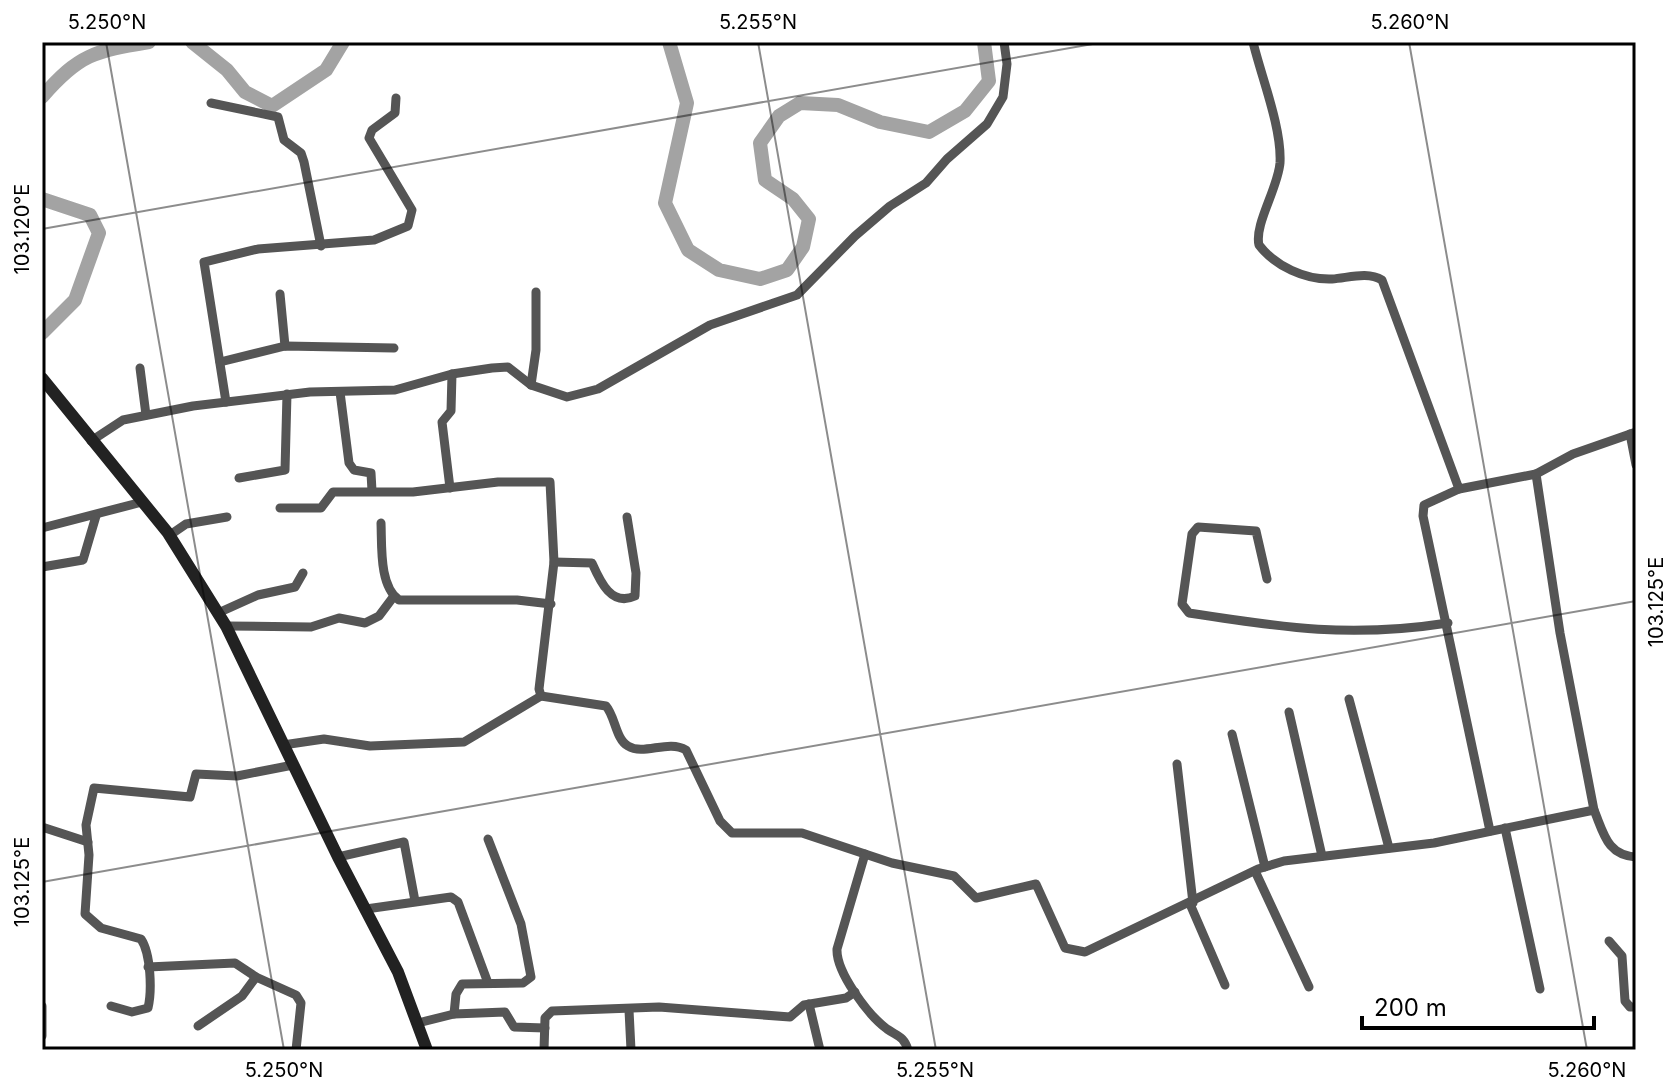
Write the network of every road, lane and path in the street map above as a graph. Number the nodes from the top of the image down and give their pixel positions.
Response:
1 (1004, 42) edge
2 (1253, 42) edge
3 (396, 98) dead end
4 (211, 103) dead end
5 (321, 246) junction
6 (536, 292) dead end
7 (280, 294) dead end
8 (285, 346) junction
9 (394, 348) dead end
10 (220, 362) junction
11 (140, 368) dead end
12 (452, 374) junction
13 (42, 378) edge
14 (531, 385) junction
15 (340, 392) junction
16 (287, 394) junction
17 (226, 402) junction
18 (146, 415) junction
19 (1633, 433) edge
20 (91, 441) junction
21 (1636, 465) edge
22 (1536, 474) junction
23 (239, 478) dead end
24 (450, 488) junction
25 (1459, 489) junction
26 (372, 491) junction
27 (142, 502) junction
28 (280, 508) dead end
29 (96, 516) junction
30 (227, 517) dead end
31 (627, 517) dead end
32 (381, 523) dead end
33 (42, 528) edge
34 (170, 535) junction
35 (554, 562) junction
36 (42, 567) edge
37 (303, 573) dead end
38 (1267, 579) dead end
39 (394, 596) junction
40 (551, 604) junction
41 (218, 613) junction
42 (1448, 623) junction
43 (226, 626) junction
44 (541, 696) junction
45 (1349, 699) dead end
46 (1289, 712) dead end
47 (1232, 734) dead end
48 (283, 745) junction
49 (1177, 764) dead end
50 (293, 765) junction
51 (1594, 810) junction
52 (42, 827) edge
53 (1505, 828) junction
54 (1490, 831) junction
55 (488, 839) dead end
56 (88, 842) junction
57 (1389, 848) junction
58 (865, 854) junction
59 (1322, 856) junction
60 (338, 857) junction
61 (1636, 857) edge
62 (1260, 869) junction
63 (415, 901) junction
64 (1191, 903) junction
65 (366, 909) junction
66 (1609, 941) dead end
67 (148, 967) junction
68 (256, 977) junction
69 (488, 983) junction
70 (1225, 985) dead end
71 (1309, 987) dead end
72 (1540, 989) dead end
73 (855, 992) junction
74 (809, 1004) junction
75 (42, 1006) edge
76 (111, 1006) dead end
77 (1636, 1007) edge
78 (629, 1010) junction
79 (454, 1014) junction
80 (418, 1023) junction
81 (198, 1026) dead end
82 (545, 1028) junction
83 (42, 1036) edge
84 (296, 1050) edge
85 (427, 1050) edge
86 (544, 1050) edge
87 (631, 1050) edge
88 (820, 1050) edge
89 (908, 1050) edge

1 - 14 street
2 - 25 street
3 - 5 street
4 - 5 street
5 - 10 street
6 - 14 street
7 - 8 street
8 - 9 street
8 - 10 street
10 - 17 street
11 - 18 street
12 - 14 street
12 - 15 street
12 - 24 street
13 - 20 main road
15 - 16 street
15 - 26 street
16 - 17 street
16 - 23 street
17 - 18 street
18 - 20 street
19 - 21 street
19 - 22 street
20 - 27 main road
22 - 25 street
22 - 51 street
24 - 26 street
24 - 35 street
25 - 42 street
26 - 28 street
27 - 29 street
27 - 34 main road
29 - 33 street
29 - 36 street
30 - 34 street
31 - 35 street
32 - 39 street
34 - 41 main road
35 - 40 street
37 - 41 street
38 - 42 street
39 - 40 street
39 - 43 street
40 - 44 street
41 - 43 main road
42 - 54 street
43 - 48 main road
44 - 48 street
44 - 58 street
45 - 57 street
46 - 59 street
47 - 62 street
48 - 50 main road
49 - 64 street
50 - 56 street
50 - 60 main road
51 - 53 street
51 - 61 street
52 - 56 street
53 - 54 street
53 - 72 street
54 - 57 street
55 - 69 street
56 - 67 street
57 - 59 street
58 - 64 street
58 - 73 street
59 - 62 street
60 - 63 street
60 - 65 main road
62 - 64 street
62 - 71 street
63 - 65 street
63 - 69 street
64 - 70 street
65 - 80 main road
66 - 77 street
67 - 68 street
67 - 76 street
68 - 81 street
68 - 84 street
69 - 79 street
73 - 74 street
73 - 89 street
74 - 78 street
74 - 88 street
75 - 83 street
78 - 82 street
78 - 87 street
79 - 80 street
79 - 82 street
80 - 85 main road
82 - 86 street

